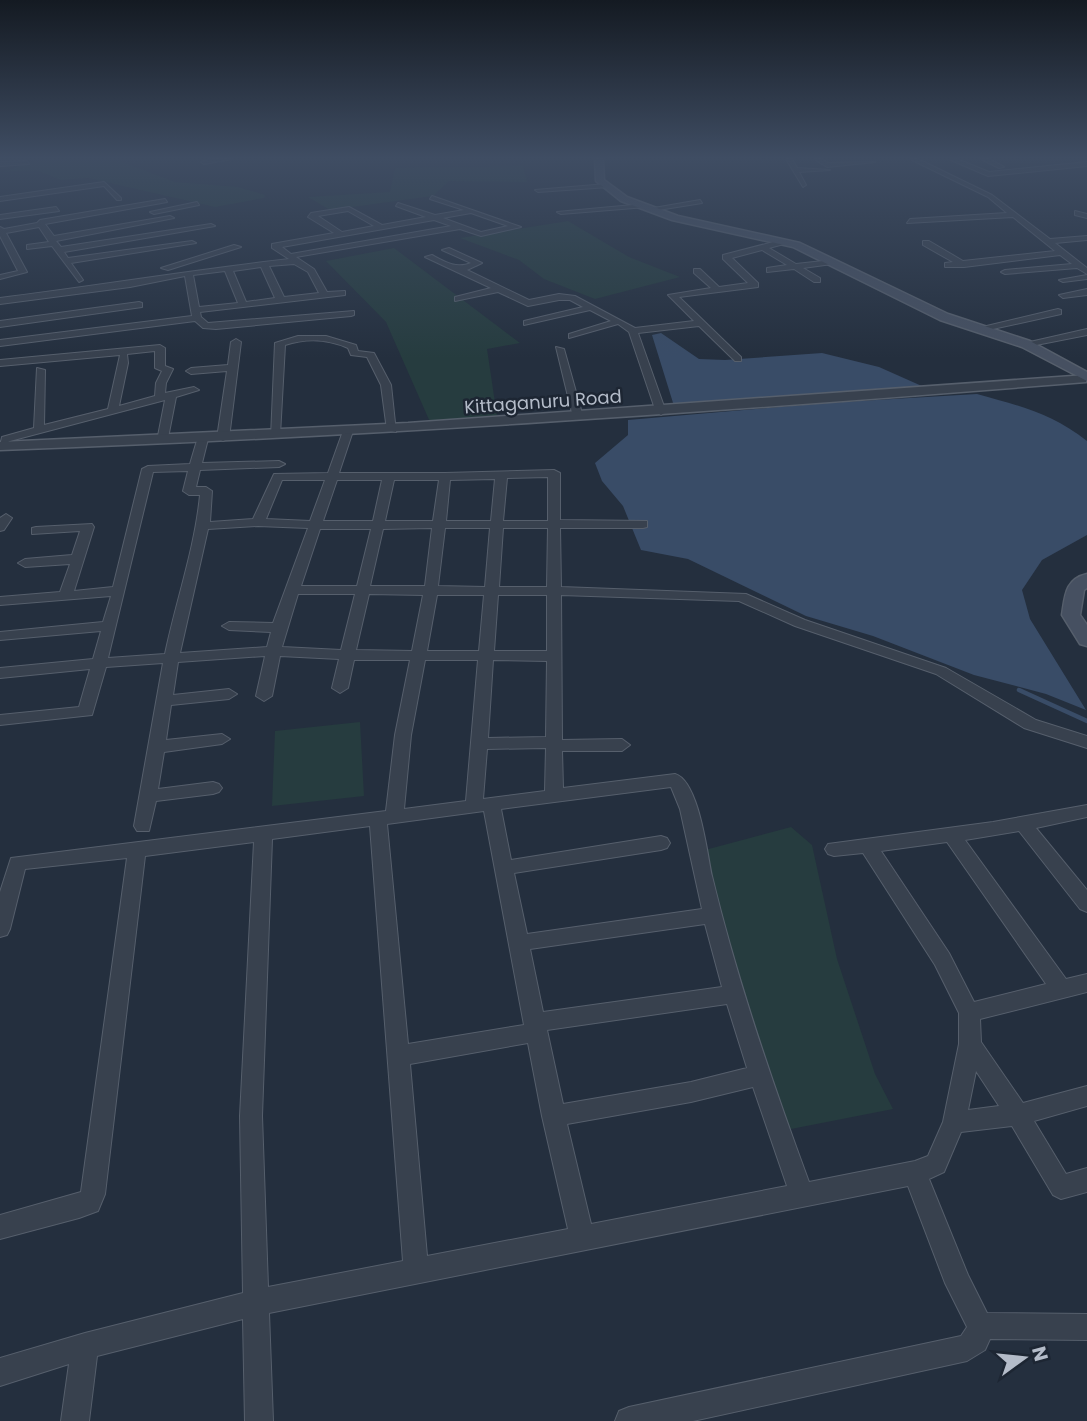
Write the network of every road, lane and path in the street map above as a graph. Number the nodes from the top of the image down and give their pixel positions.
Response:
1 (54, 225) edge
2 (142, 225) edge
3 (157, 225) dead end
4 (194, 225) edge
5 (326, 225) edge
6 (377, 225) edge
7 (397, 225) edge
8 (458, 225) edge
9 (512, 225) edge
10 (705, 225) edge
11 (1025, 225) edge
12 (211, 226) dead end
13 (43, 227) junction
14 (462, 227) junction
15 (197, 228) junction
16 (382, 228) junction
17 (1, 231) edge
18 (310, 232) dead end
19 (166, 233) junction
20 (342, 235) junction
21 (1087, 238) edge
22 (4, 242) edge
23 (781, 242) junction
24 (1045, 242) junction
25 (192, 243) dead end
26 (926, 243) dead end
27 (55, 244) junction
28 (275, 246) junction
29 (761, 246) junction
30 (30, 247) dead end
31 (237, 247) dead end
32 (446, 250) dead end
33 (1059, 253) junction
34 (429, 257) dead end
35 (293, 258) junction
36 (67, 261) junction
37 (830, 262) junction
38 (264, 264) junction
39 (948, 265) dead end
40 (965, 265) junction
41 (1077, 266) junction
42 (794, 267) junction
43 (458, 268) junction
44 (228, 269) junction
45 (770, 270) dead end
46 (697, 271) dead end
47 (1005, 272) dead end
48 (189, 273) junction
49 (119, 275) dead end
50 (1087, 275) edge
51 (0, 277) edge
52 (161, 277) junction
53 (817, 280) dead end
54 (1063, 280) dead end
55 (79, 281) junction
56 (498, 289) junction
57 (717, 289) junction
58 (152, 290) dead end
59 (113, 291) junction
60 (1087, 292) edge
61 (342, 293) dead end
62 (324, 295) junction
63 (1063, 295) dead end
64 (0, 299) edge
65 (458, 299) dead end
66 (85, 300) dead end
67 (281, 301) junction
68 (139, 305) dead end
69 (243, 305) junction
70 (592, 307) junction
71 (118, 308) junction
72 (1058, 312) dead end
73 (351, 313) dead end
74 (197, 314) junction
75 (619, 321) junction
76 (122, 323) junction
77 (527, 323) dead end
78 (699, 323) junction
79 (0, 324) edge
80 (979, 329) junction
81 (99, 330) junction
82 (633, 331) junction
83 (1087, 332) edge
84 (55, 336) junction
85 (572, 336) dead end
86 (124, 341) dead end
87 (236, 342) dead end
88 (0, 343) edge
89 (101, 343) dead end
90 (1026, 344) junction
91 (57, 347) dead end
92 (559, 349) dead end
93 (124, 356) dead end
94 (738, 359) dead end
95 (0, 363) edge
96 (232, 368) junction
97 (40, 370) dead end
98 (191, 371) dead end
99 (1086, 377) edge
100 (194, 390) dead end
101 (166, 397) junction
102 (113, 411) junction
103 (661, 412) junction
104 (578, 417) junction
105 (39, 430) junction
106 (392, 430) junction
107 (348, 431) junction
108 (275, 435) junction
109 (223, 438) junction
110 (202, 439) junction
111 (163, 441) junction
112 (0, 445) edge
113 (279, 464) dead end
114 (195, 467) junction
115 (501, 474) junction
116 (332, 477) junction
117 (389, 477) junction
118 (445, 477) junction
119 (258, 522) junction
120 (643, 524) dead end
121 (315, 525) junction
122 (378, 525) junction
123 (438, 525) junction
124 (497, 525) junction
125 (555, 525) junction
126 (203, 526) junction
127 (36, 531) dead end
128 (78, 559) junction
129 (25, 563) dead end
130 (1087, 579) edge
131 (293, 590) junction
132 (364, 590) junction
133 (119, 591) junction
134 (430, 591) junction
135 (492, 591) junction
136 (555, 591) junction
137 (66, 595) junction
138 (0, 601) edge
139 (110, 626) junction
140 (229, 626) dead end
141 (279, 628) junction
142 (0, 636) edge
143 (1087, 639) edge
144 (274, 652) junction
145 (419, 654) junction
146 (348, 655) junction
147 (487, 656) junction
148 (555, 656) junction
149 (171, 659) junction
150 (99, 663) junction
151 (0, 673) edge
152 (340, 688) dead end
153 (229, 694) dead end
154 (264, 696) dead end
155 (163, 701) junction
156 (1, 723) edge
157 (222, 739) dead end
158 (1087, 742) edge
159 (480, 744) junction
160 (555, 744) junction
161 (622, 745) dead end
162 (156, 747) junction
163 (213, 788) dead end
164 (554, 795) junction
165 (150, 796) junction
166 (482, 806) junction
167 (1087, 811) edge
168 (386, 818) junction
169 (1024, 825) junction
170 (143, 826) dead end
171 (263, 833) junction
172 (953, 837) junction
173 (661, 843) dead end
174 (868, 846) junction
175 (834, 849) dead end
176 (137, 850) junction
177 (503, 868) junction
178 (7, 880) edge
179 (1087, 904) edge
180 (712, 915) junction
181 (0, 929) edge
182 (519, 943) junction
183 (1087, 983) edge
184 (1061, 989) junction
185 (733, 994) junction
186 (969, 1013) junction
187 (535, 1028) junction
188 (970, 1044) junction
189 (397, 1055) junction
190 (759, 1075) junction
191 (1087, 1096) edge
192 (1018, 1115) junction
193 (554, 1116) junction
194 (954, 1122) junction
195 (915, 1173) junction
196 (1087, 1180) edge
197 (802, 1196) junction
198 (0, 1227) edge
199 (582, 1238) junction
200 (416, 1270) junction
201 (255, 1303) junction
202 (980, 1326) junction
203 (1087, 1327) edge
204 (85, 1346) junction
205 (0, 1372) edge
206 (75, 1421) edge
207 (259, 1421) edge
208 (629, 1421) edge

1 - 13 street
2 - 27 street
3 - 19 street
4 - 15 street
5 - 20 street
6 - 16 street
7 - 16 street
8 - 14 street
9 - 14 street
10 - 23 main road
11 - 24 street
12 - 15 street
13 - 17 street
13 - 27 street
14 - 35 street
15 - 19 street
16 - 20 street
17 - 22 street
18 - 28 street
19 - 27 street
20 - 28 street
21 - 24 street
22 - 51 street
23 - 29 street
23 - 37 main road
24 - 33 street
25 - 36 street
26 - 40 street
27 - 30 street
27 - 36 street
28 - 35 street
29 - 42 street
29 - 57 street
31 - 52 street
32 - 43 street
33 - 40 street
33 - 41 street
34 - 43 street
35 - 38 street
35 - 62 street
36 - 55 street
37 - 42 street
37 - 80 main road
38 - 44 street
38 - 67 street
39 - 40 street
41 - 47 street
41 - 50 street
42 - 45 street
42 - 53 street
43 - 56 street
44 - 48 street
44 - 69 street
46 - 57 street
48 - 52 street
48 - 74 street
49 - 55 street
50 - 54 street
52 - 59 street
55 - 64 street
56 - 65 street
56 - 70 street
57 - 78 street
58 - 59 street
59 - 64 street
59 - 66 street
60 - 63 street
61 - 62 street
62 - 67 street
67 - 69 street
68 - 71 street
69 - 74 street
70 - 75 street
70 - 77 street
71 - 76 street
71 - 79 street
72 - 80 street
73 - 74 street
74 - 76 street
75 - 82 street
75 - 85 street
76 - 81 street
76 - 86 street
78 - 82 street
78 - 94 street
80 - 90 main road
81 - 84 street
81 - 89 street
82 - 103 street
83 - 90 street
84 - 88 street
84 - 91 street
87 - 96 street
90 - 99 main road
92 - 104 street
93 - 102 street
95 - 101 street
96 - 98 street
96 - 109 street
97 - 105 street
99 - 103 street, Kittaganuru Road
100 - 101 street
101 - 102 street
101 - 111 street
102 - 105 street
103 - 104 street, Kittaganuru Road
104 - 106 street, Kittaganuru Road
105 - 112 street
106 - 107 street, Kittaganuru Road
106 - 108 street
107 - 108 street, Kittaganuru Road
107 - 116 street
108 - 109 street, Kittaganuru Road
109 - 110 street, Kittaganuru Road
110 - 111 street, Kittaganuru Road
110 - 114 street
111 - 112 street, Kittaganuru Road
113 - 114 street
114 - 126 street
114 - 133 street
115 - 118 street
115 - 124 street
115 - 125 street
116 - 117 street
116 - 119 street
116 - 121 street
117 - 118 street
117 - 122 street
118 - 123 street
119 - 121 street
119 - 126 street
120 - 125 street
121 - 122 street
121 - 131 street
122 - 123 street
122 - 132 street
123 - 124 street
123 - 134 street
124 - 125 street
124 - 135 street
125 - 136 street
126 - 149 street
127 - 128 street
128 - 129 street
128 - 137 street
130 - 143 main road
131 - 132 street
131 - 141 street
132 - 134 street
132 - 146 street
133 - 137 street
133 - 139 street
134 - 135 street
134 - 145 street
135 - 136 street
135 - 147 street
136 - 148 street
136 - 158 street
137 - 138 street
139 - 142 street
139 - 150 street
140 - 141 street
141 - 144 street
144 - 146 street
144 - 149 street
144 - 154 street
145 - 146 street
145 - 147 street
145 - 168 street
146 - 152 street
147 - 148 street
147 - 159 street
148 - 160 street
149 - 150 street
149 - 155 street
150 - 151 street
150 - 156 street
153 - 155 street
155 - 162 street
157 - 162 street
159 - 160 street
159 - 166 street
160 - 161 street
160 - 164 street
162 - 165 street
163 - 165 street
164 - 166 street
164 - 180 street
165 - 170 street
166 - 168 street
166 - 177 street
167 - 169 street
168 - 171 street
168 - 189 street
169 - 172 street
169 - 179 street
171 - 176 street
171 - 201 street
172 - 174 street
172 - 184 street
173 - 177 street
174 - 175 street
174 - 186 street
176 - 178 street
176 - 198 street
177 - 182 street
178 - 181 street
180 - 182 street
180 - 185 street
182 - 187 street
183 - 184 street
184 - 186 street
185 - 187 street
185 - 190 street
186 - 188 street
187 - 189 street
187 - 193 street
188 - 192 street
188 - 194 street
189 - 200 street
190 - 193 street
190 - 197 street
191 - 192 street
192 - 194 street
192 - 196 street
193 - 199 street
194 - 195 street
195 - 197 street
195 - 202 street
197 - 199 street
199 - 200 street
200 - 201 street
201 - 204 street
201 - 207 street
202 - 203 street
202 - 208 street
204 - 205 street
204 - 206 street

